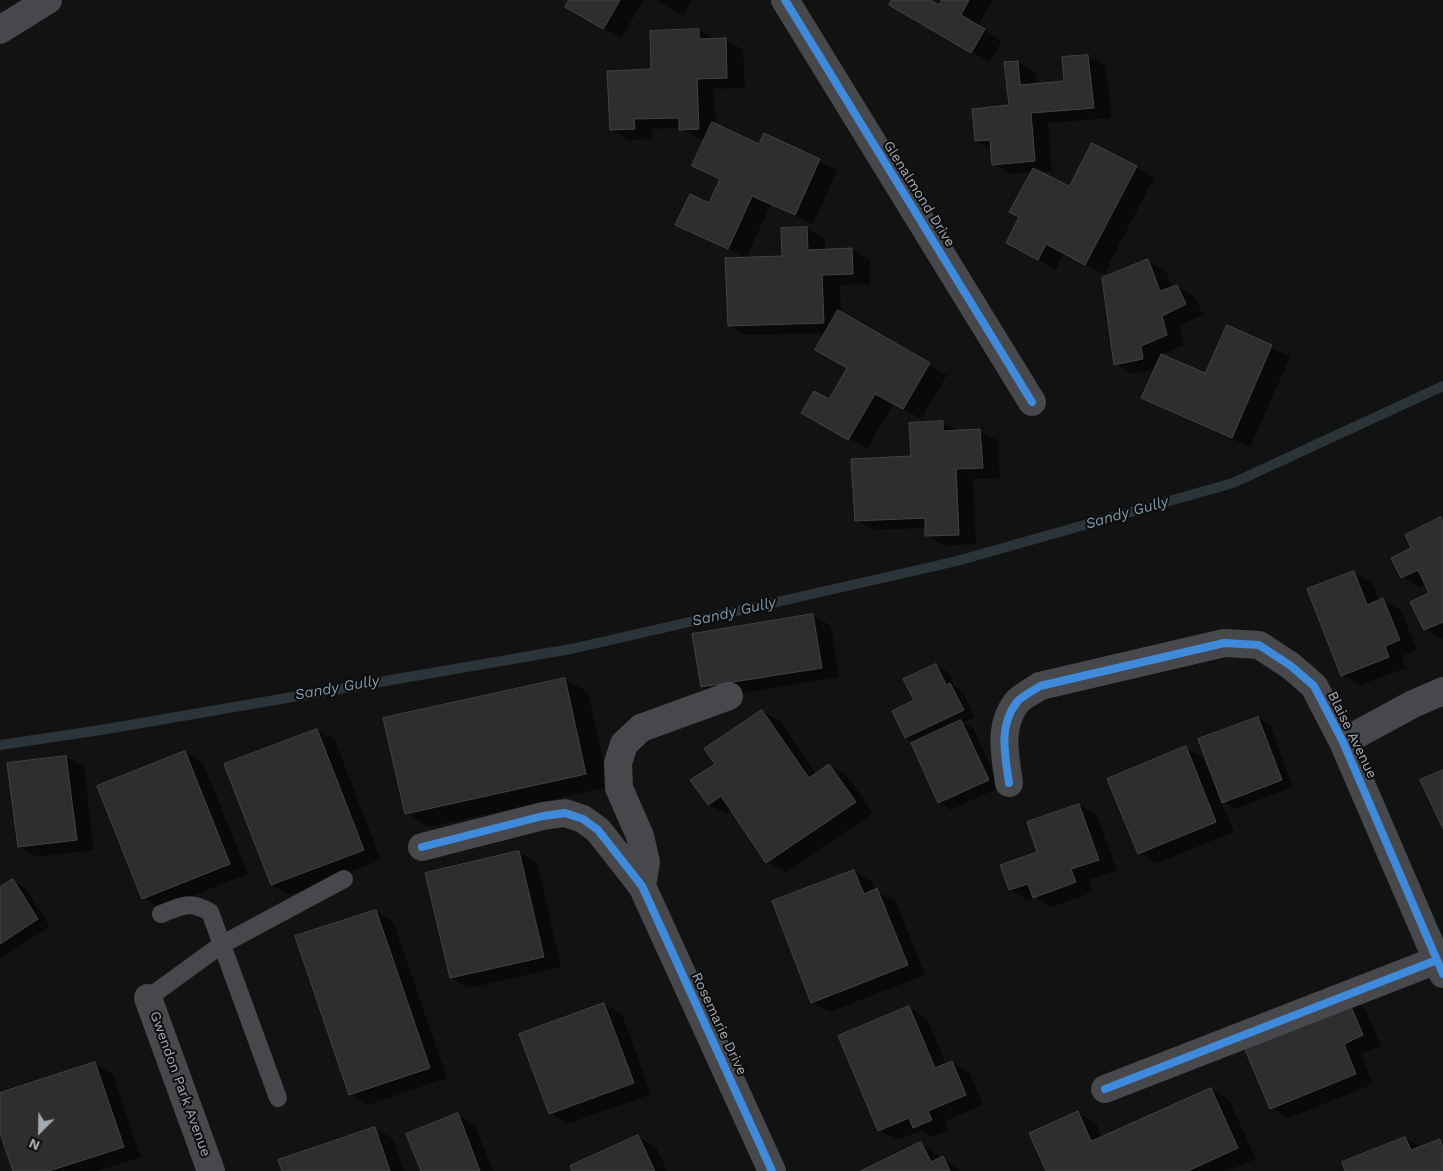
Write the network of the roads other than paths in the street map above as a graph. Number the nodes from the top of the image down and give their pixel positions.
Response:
1 (48, 0) edge
2 (784, 0) edge
3 (0, 30) edge
4 (1032, 402) dead end
5 (1443, 691) edge
6 (729, 696) dead end
7 (1344, 742) junction
8 (1009, 782) dead end
9 (422, 847) dead end
10 (344, 879) dead end
11 (642, 886) junction
12 (161, 914) dead end
13 (221, 945) junction
14 (1440, 967) edge
15 (148, 998) joint
16 (1105, 1089) dead end
17 (278, 1098) dead end
18 (211, 1171) edge
19 (772, 1171) edge

1 - 3 street
2 - 4 street, Glenalmond Drive
5 - 7 street
6 - 11 street
7 - 8 street, Blaise Avenue
7 - 14 street, Blaise Avenue
9 - 11 street, Rosemarie Drive
10 - 13 lane
11 - 19 street, Rosemarie Drive
12 - 13 lane
13 - 15 lane
13 - 17 lane
14 - 16 street
15 - 18 street, Gwendon Park Avenue

